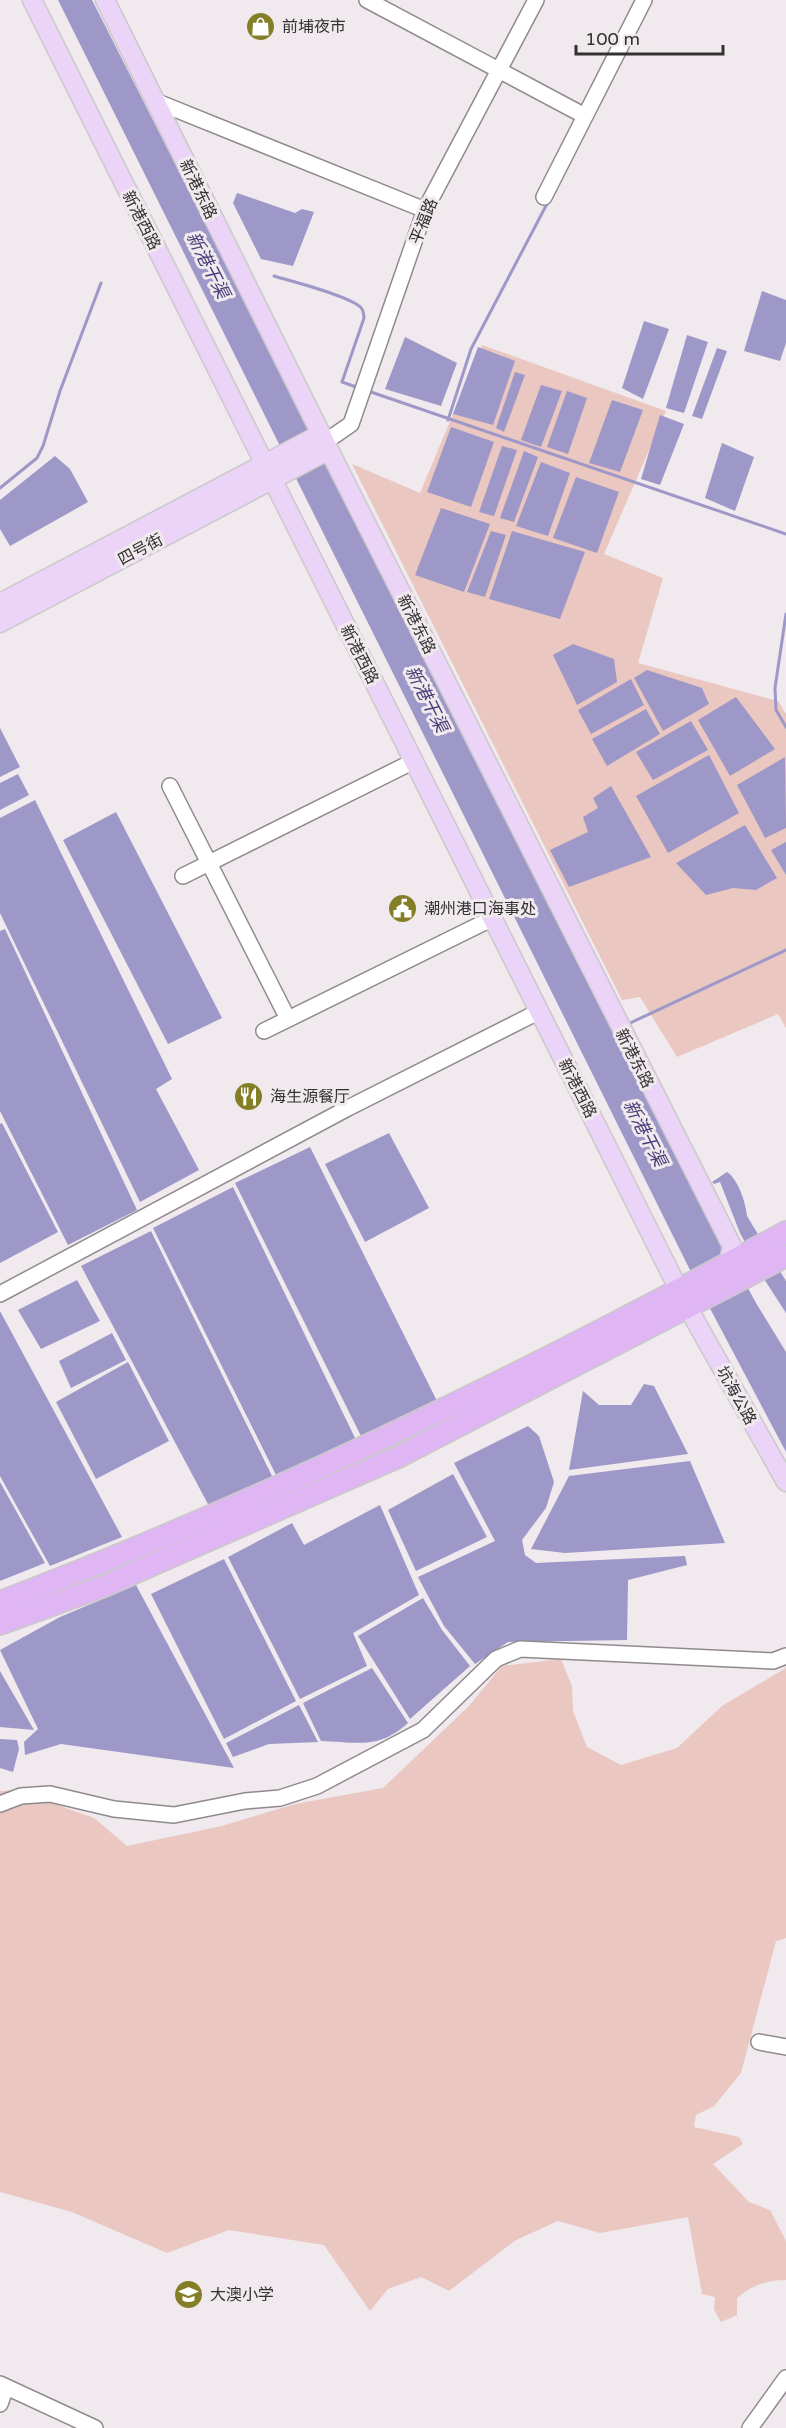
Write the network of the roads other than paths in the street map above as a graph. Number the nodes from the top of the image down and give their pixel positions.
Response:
1 (32, 0) edge
2 (105, 0) edge
3 (367, 0) edge
4 (536, 0) edge
5 (644, 0) edge
6 (498, 70) junction
7 (155, 101) junction
8 (585, 116) junction
9 (544, 197) dead end
10 (425, 210) junction
11 (325, 442) junction
12 (276, 466) junction
13 (0, 603) edge
14 (0, 623) edge
15 (406, 765) dead end
16 (170, 786) dead end
17 (209, 863) junction
18 (183, 876) dead end
19 (485, 922) dead end
20 (530, 1016) dead end
21 (288, 1019) junction
22 (264, 1031) dead end
23 (786, 1232) edge
24 (741, 1251) junction
25 (768, 1266) edge
26 (683, 1286) junction
27 (0, 1294) edge
28 (695, 1304) junction
29 (786, 1482) edge
30 (0, 1602) edge
31 (0, 1624) edge
32 (786, 1656) edge
33 (0, 1804) edge
34 (759, 2042) dead end
35 (786, 2047) edge
36 (786, 2378) edge
37 (3, 2386) edge
38 (0, 2404) edge
39 (95, 2428) edge
40 (750, 2428) edge

1 - 26 main road, 新港西路
2 - 7 main road, 新港东路
3 - 6 street
4 - 6 street, 平福路
5 - 8 street
6 - 8 street
6 - 10 street, 平福路
7 - 10 street
7 - 11 main road, 新港东路
8 - 9 street
10 - 11 street, 平福路
11 - 12 main road
11 - 24 main road, 新港东路
12 - 13 main road, 四号街
12 - 14 main road, 四号街
15 - 17 street
16 - 17 street
17 - 18 street
17 - 21 street
19 - 21 street
20 - 27 street
21 - 22 street
23 - 24 highway
24 - 26 highway
25 - 28 highway
26 - 28 main road, 新港西路
26 - 30 highway
28 - 29 main road, 坑海公路
28 - 31 highway
32 - 33 street
34 - 35 street
36 - 40 street
37 - 38 street
37 - 39 street

